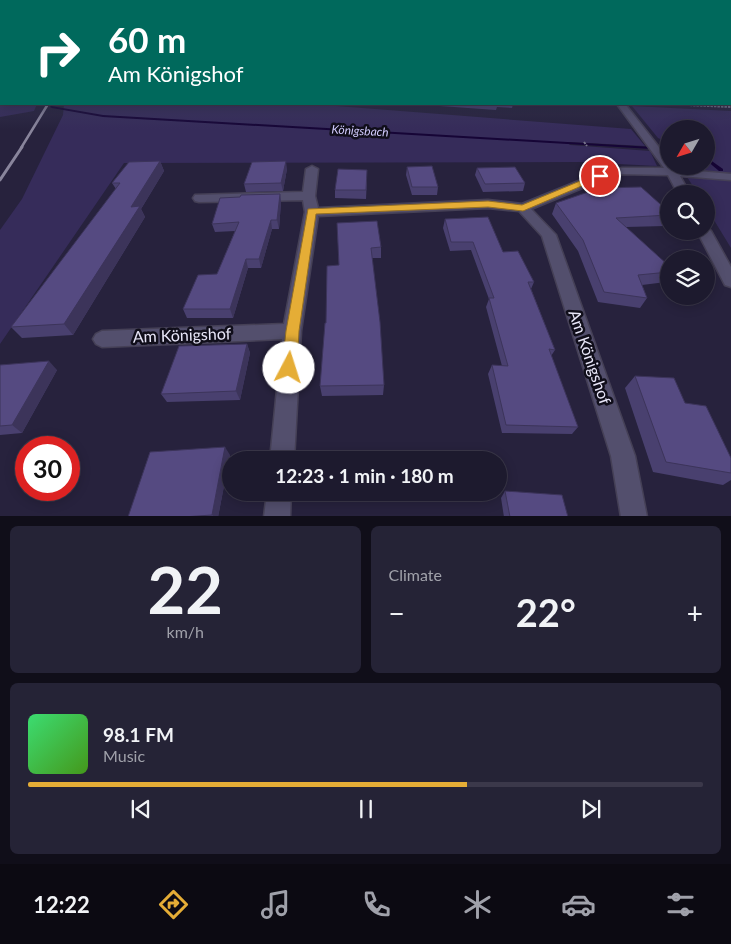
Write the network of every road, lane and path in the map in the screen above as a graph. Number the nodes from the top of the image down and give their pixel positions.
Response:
1 (622, 105) edge
2 (687, 105) edge
3 (731, 107) edge
4 (584, 142) dead end
5 (587, 146) dead end
6 (660, 156) edge
7 (312, 169) dead end
8 (660, 172) edge
9 (715, 175) edge
10 (731, 176) edge
11 (309, 196) junction
12 (199, 198) dead end
13 (523, 208) junction
14 (312, 212) junction
15 (709, 240) edge
16 (730, 276) edge
17 (292, 331) junction
18 (102, 338) dead end
19 (283, 451) edge
20 (278, 501) edge
21 (277, 516) edge
22 (634, 516) edge

1 - 6 street
2 - 3 path
4 - 5 path
7 - 11 street
8 - 13 street
9 - 10 street
11 - 12 street
11 - 14 street
13 - 14 street
13 - 22 street, Am Königshof
14 - 17 street
15 - 16 street
17 - 18 street, Am Königshof
17 - 19 street
20 - 21 street

